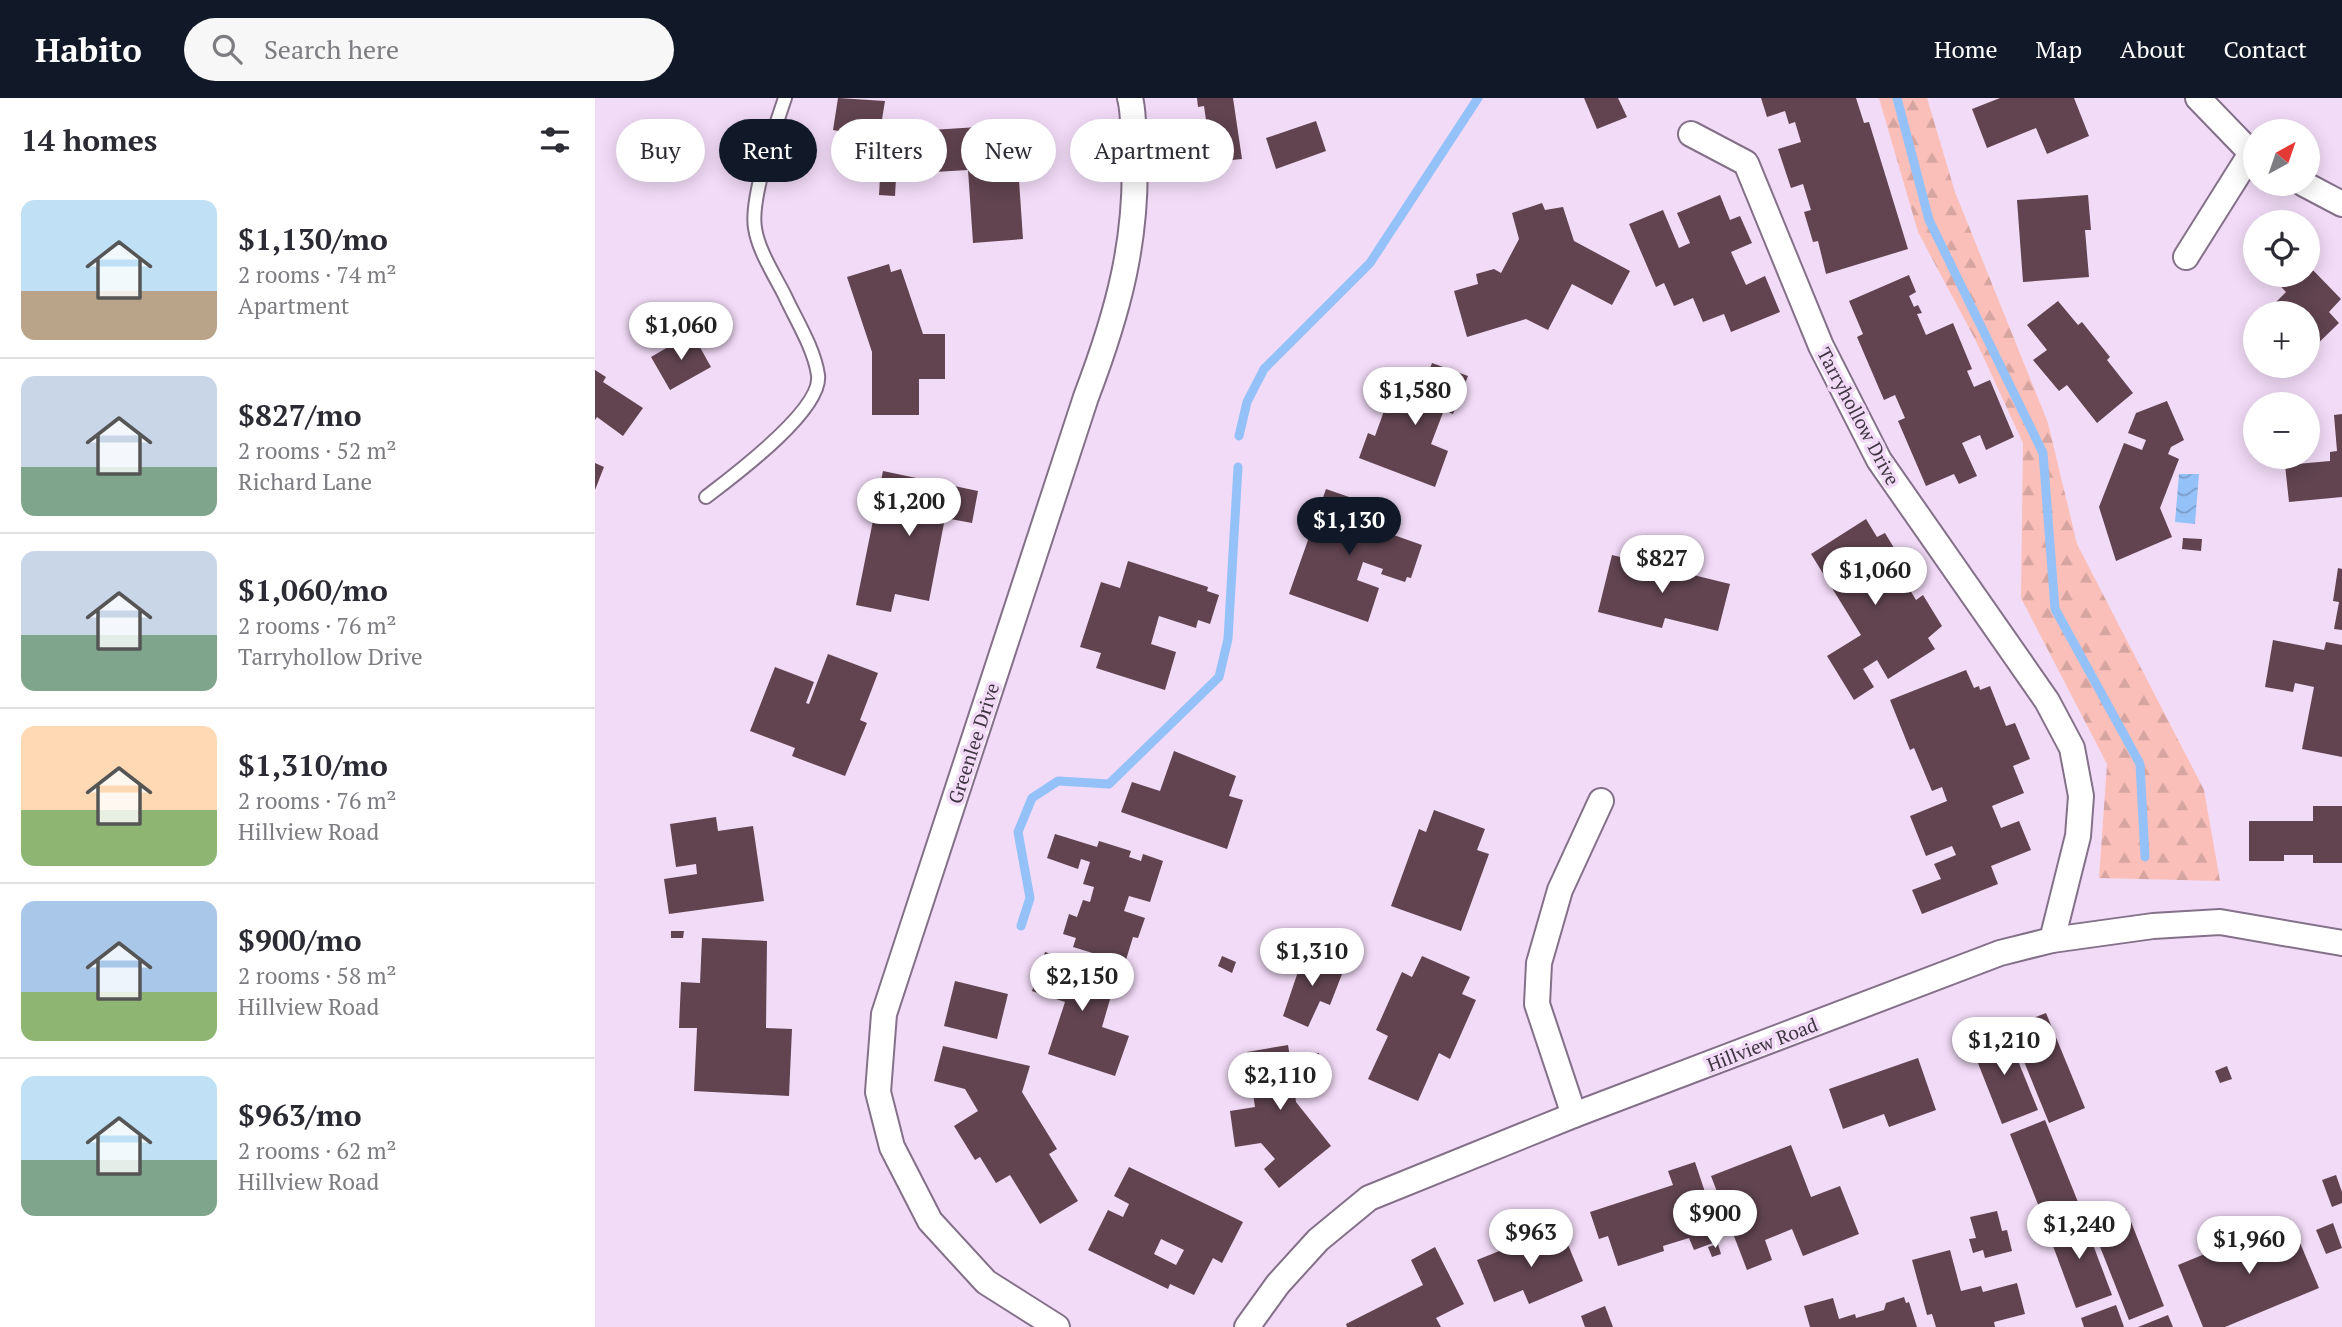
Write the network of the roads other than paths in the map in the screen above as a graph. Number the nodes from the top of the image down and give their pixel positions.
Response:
1 (785, 98) edge
2 (1131, 98) edge
3 (2198, 98) edge
4 (1691, 134) dead end
5 (2243, 145) edge
6 (2243, 171) edge
7 (2321, 193) edge
8 (2342, 204) edge
9 (2186, 257) dead end
10 (706, 497) dead end
11 (1601, 801) dead end
12 (2052, 940) junction
13 (2342, 943) edge
14 (1574, 1115) junction
15 (1057, 1327) edge
16 (1247, 1327) edge

1 - 10 lane
2 - 15 street, Greenlee Drive
3 - 5 street
4 - 12 street, Tarryhollow Drive
6 - 9 street
7 - 8 street
11 - 14 street
12 - 13 street, Hillview Road
12 - 14 street, Hillview Road
14 - 16 street, Hillview Road

